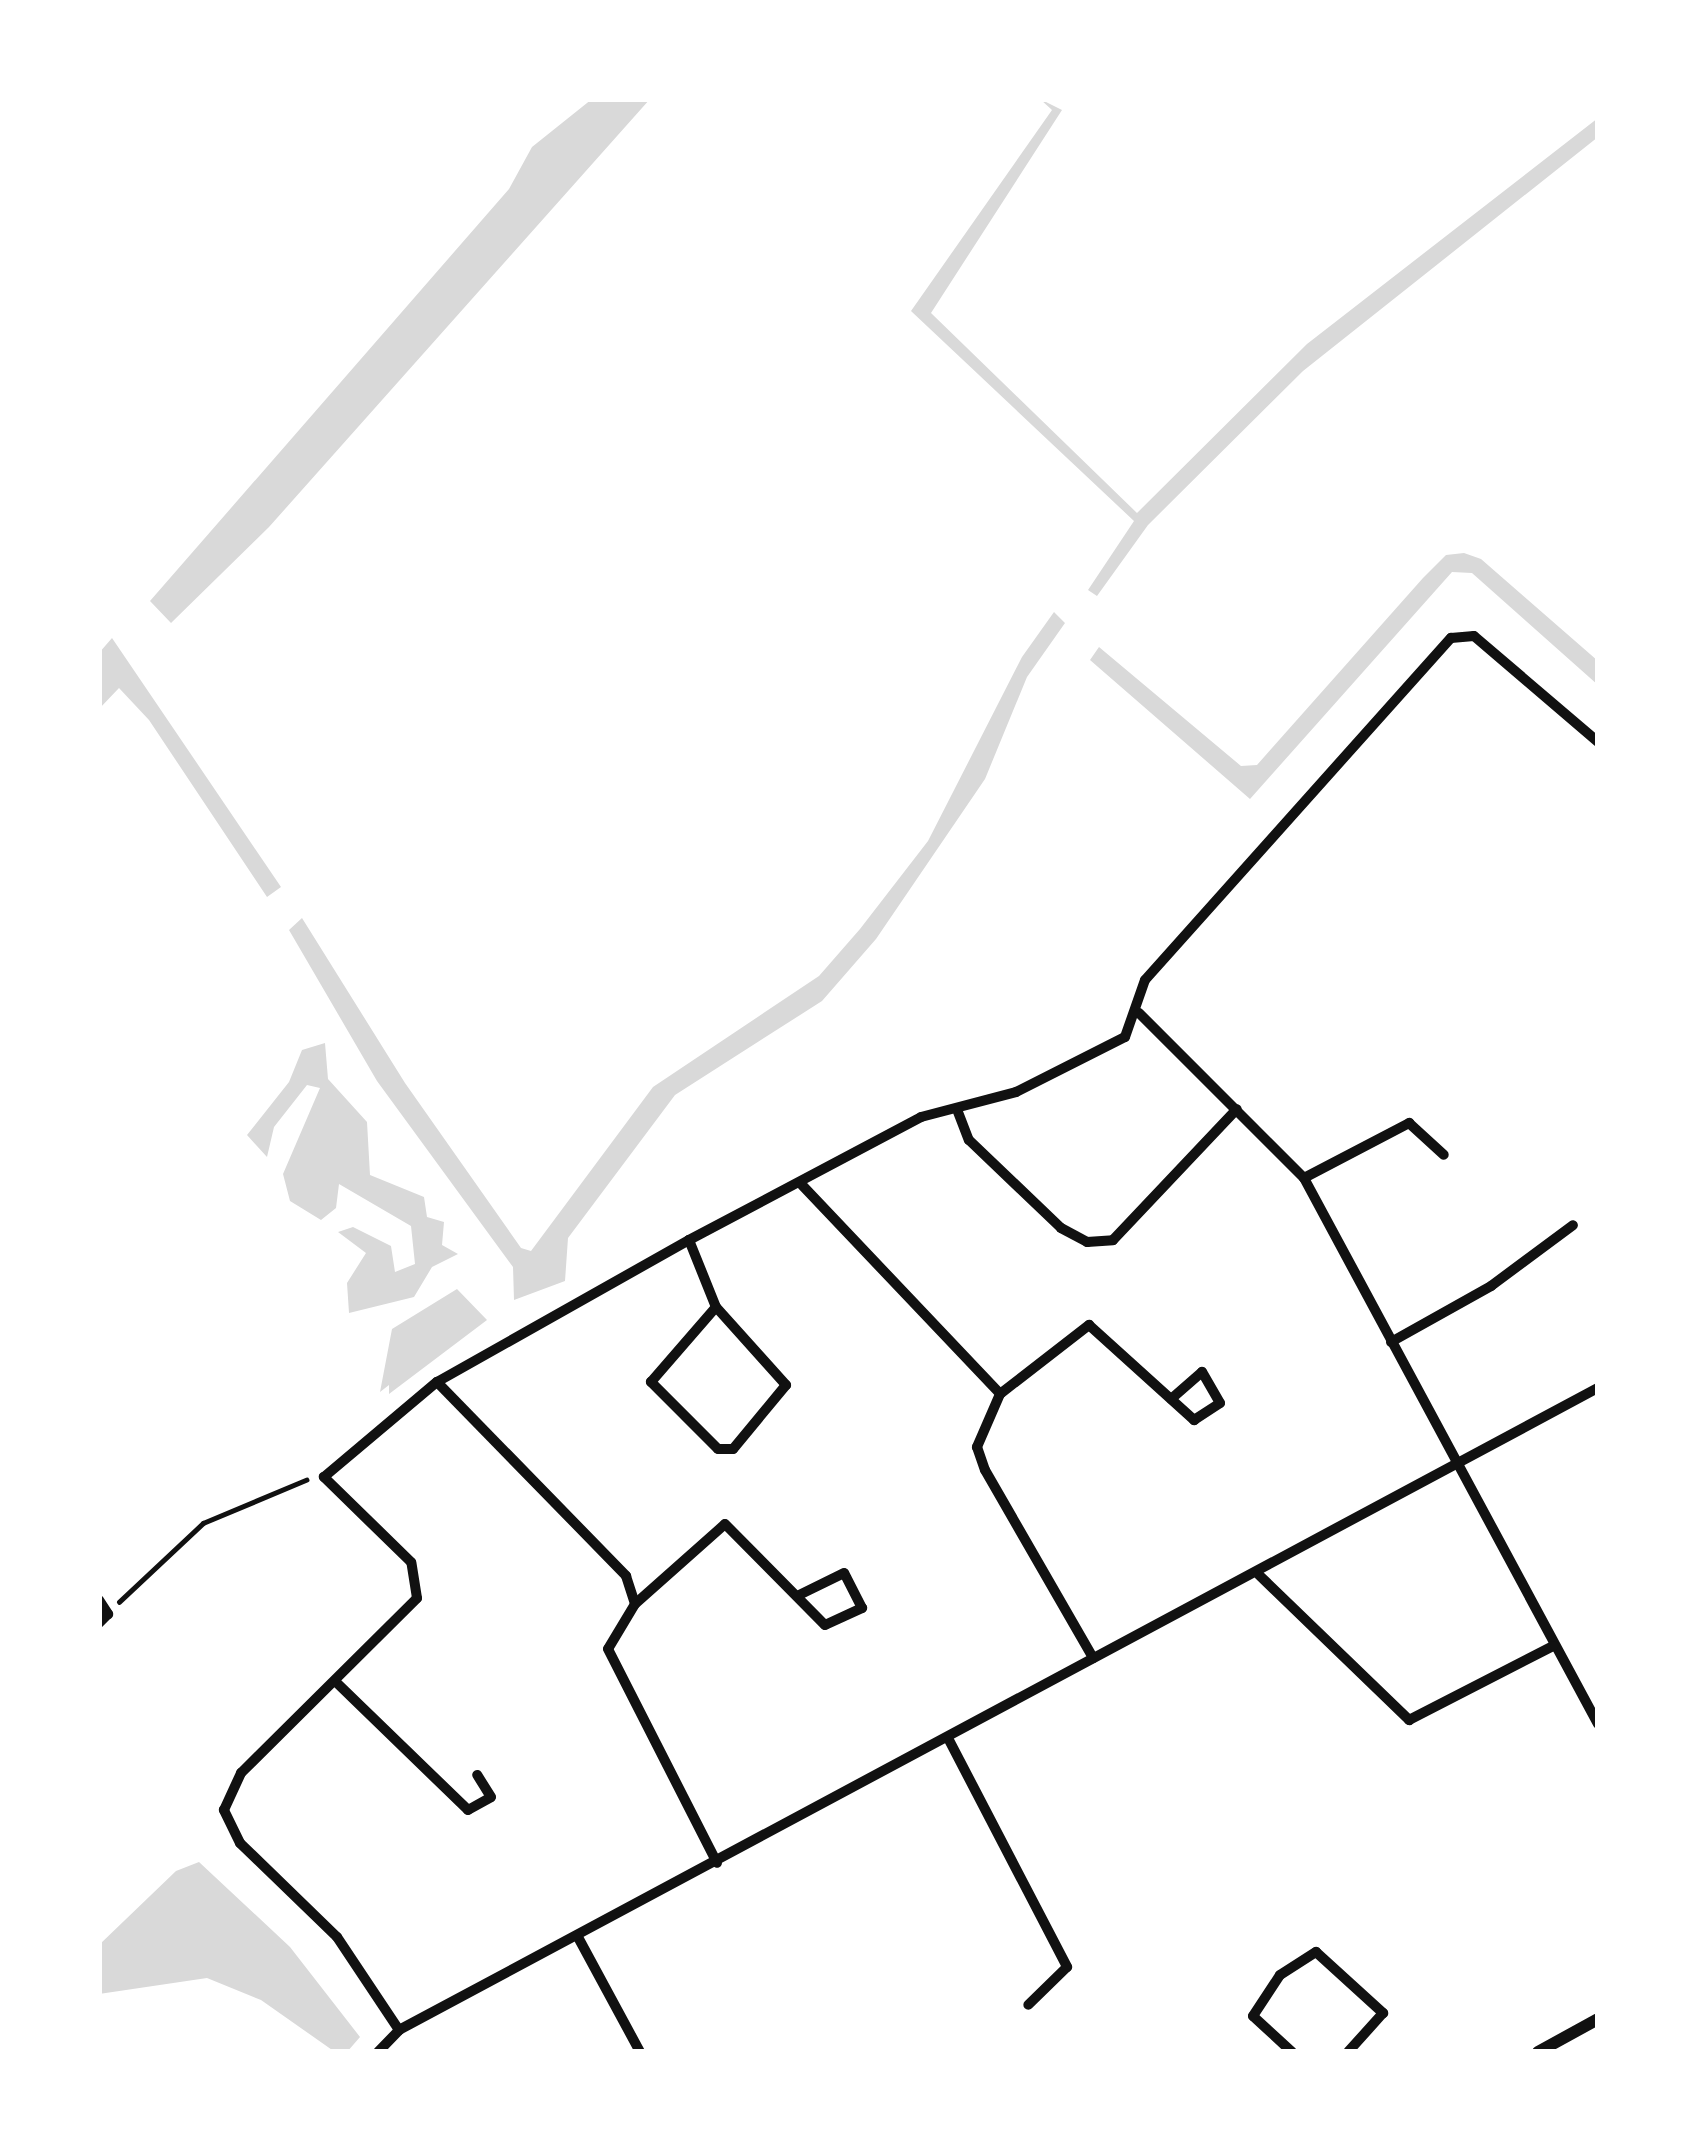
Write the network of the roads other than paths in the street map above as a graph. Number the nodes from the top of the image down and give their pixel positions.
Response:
1 (1598, 742) edge
2 (1139, 1013) junction
3 (1237, 1109) junction
4 (958, 1112) junction
5 (1444, 1155) dead end
6 (1304, 1178) junction
7 (802, 1185) junction
8 (1573, 1225) dead end
9 (688, 1240) junction
10 (716, 1307) junction
11 (1391, 1342) junction
12 (437, 1382) junction
13 (1598, 1388) edge
14 (1000, 1394) junction
15 (1171, 1399) junction
16 (1458, 1464) junction
17 (1259, 1575) junction
18 (797, 1596) junction
19 (99, 1600) edge
20 (635, 1604) junction
21 (104, 1619) edge
22 (1553, 1646) junction
23 (1093, 1658) junction
24 (338, 1684) junction
25 (1598, 1724) edge
26 (950, 1739) junction
27 (477, 1775) dead end
28 (717, 1863) junction
29 (579, 1939) junction
30 (1028, 2005) dead end
31 (1598, 2019) edge
32 (399, 2030) junction
33 (378, 2052) edge
34 (640, 2052) edge
35 (1292, 2052) edge
36 (1348, 2052) edge
37 (1538, 2052) edge

1 - 2 street
2 - 3 street
2 - 4 street
3 - 4 street
3 - 6 street
4 - 7 street
5 - 6 street
6 - 11 street
7 - 9 street
7 - 14 street
8 - 11 street
9 - 10 street
9 - 12 street
10 - 10 street
11 - 16 street
12 - 20 street
12 - 24 street
13 - 16 street
14 - 15 street
14 - 23 street
15 - 15 street
16 - 17 street
16 - 22 street
17 - 22 street
17 - 23 street
18 - 18 street
18 - 20 street
19 - 21 street
20 - 28 street
22 - 25 street
23 - 26 street
24 - 27 street
24 - 32 street
26 - 28 street
26 - 30 street
28 - 29 street
29 - 32 street
29 - 34 street
31 - 37 street
32 - 33 street
35 - 36 street

